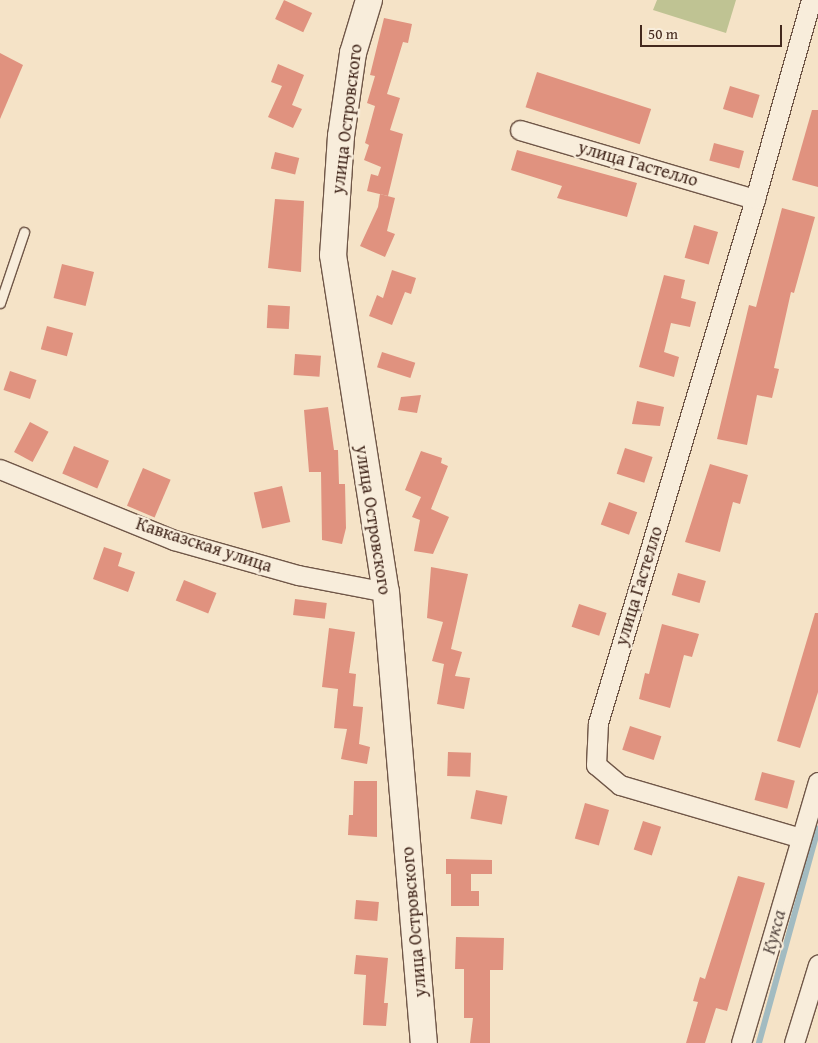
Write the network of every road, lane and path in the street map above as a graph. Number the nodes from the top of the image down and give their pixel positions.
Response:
1 (369, 0) edge
2 (811, 0) edge
3 (520, 130) dead end
4 (755, 199) junction
5 (24, 232) dead end
6 (0, 303) edge
7 (0, 469) edge
8 (386, 592) junction
9 (818, 782) edge
10 (801, 838) junction
11 (818, 965) edge
12 (424, 1043) edge
13 (741, 1043) edge
14 (794, 1043) edge

1 - 8 street, улица Островского
2 - 4 street, улица Гастелло
3 - 4 street, улица Гастелло
4 - 10 street, улица Гастелло
5 - 6 lane
7 - 8 street, Кавказская улица
8 - 12 street, улица Островского
9 - 10 street
10 - 13 street
11 - 14 street

